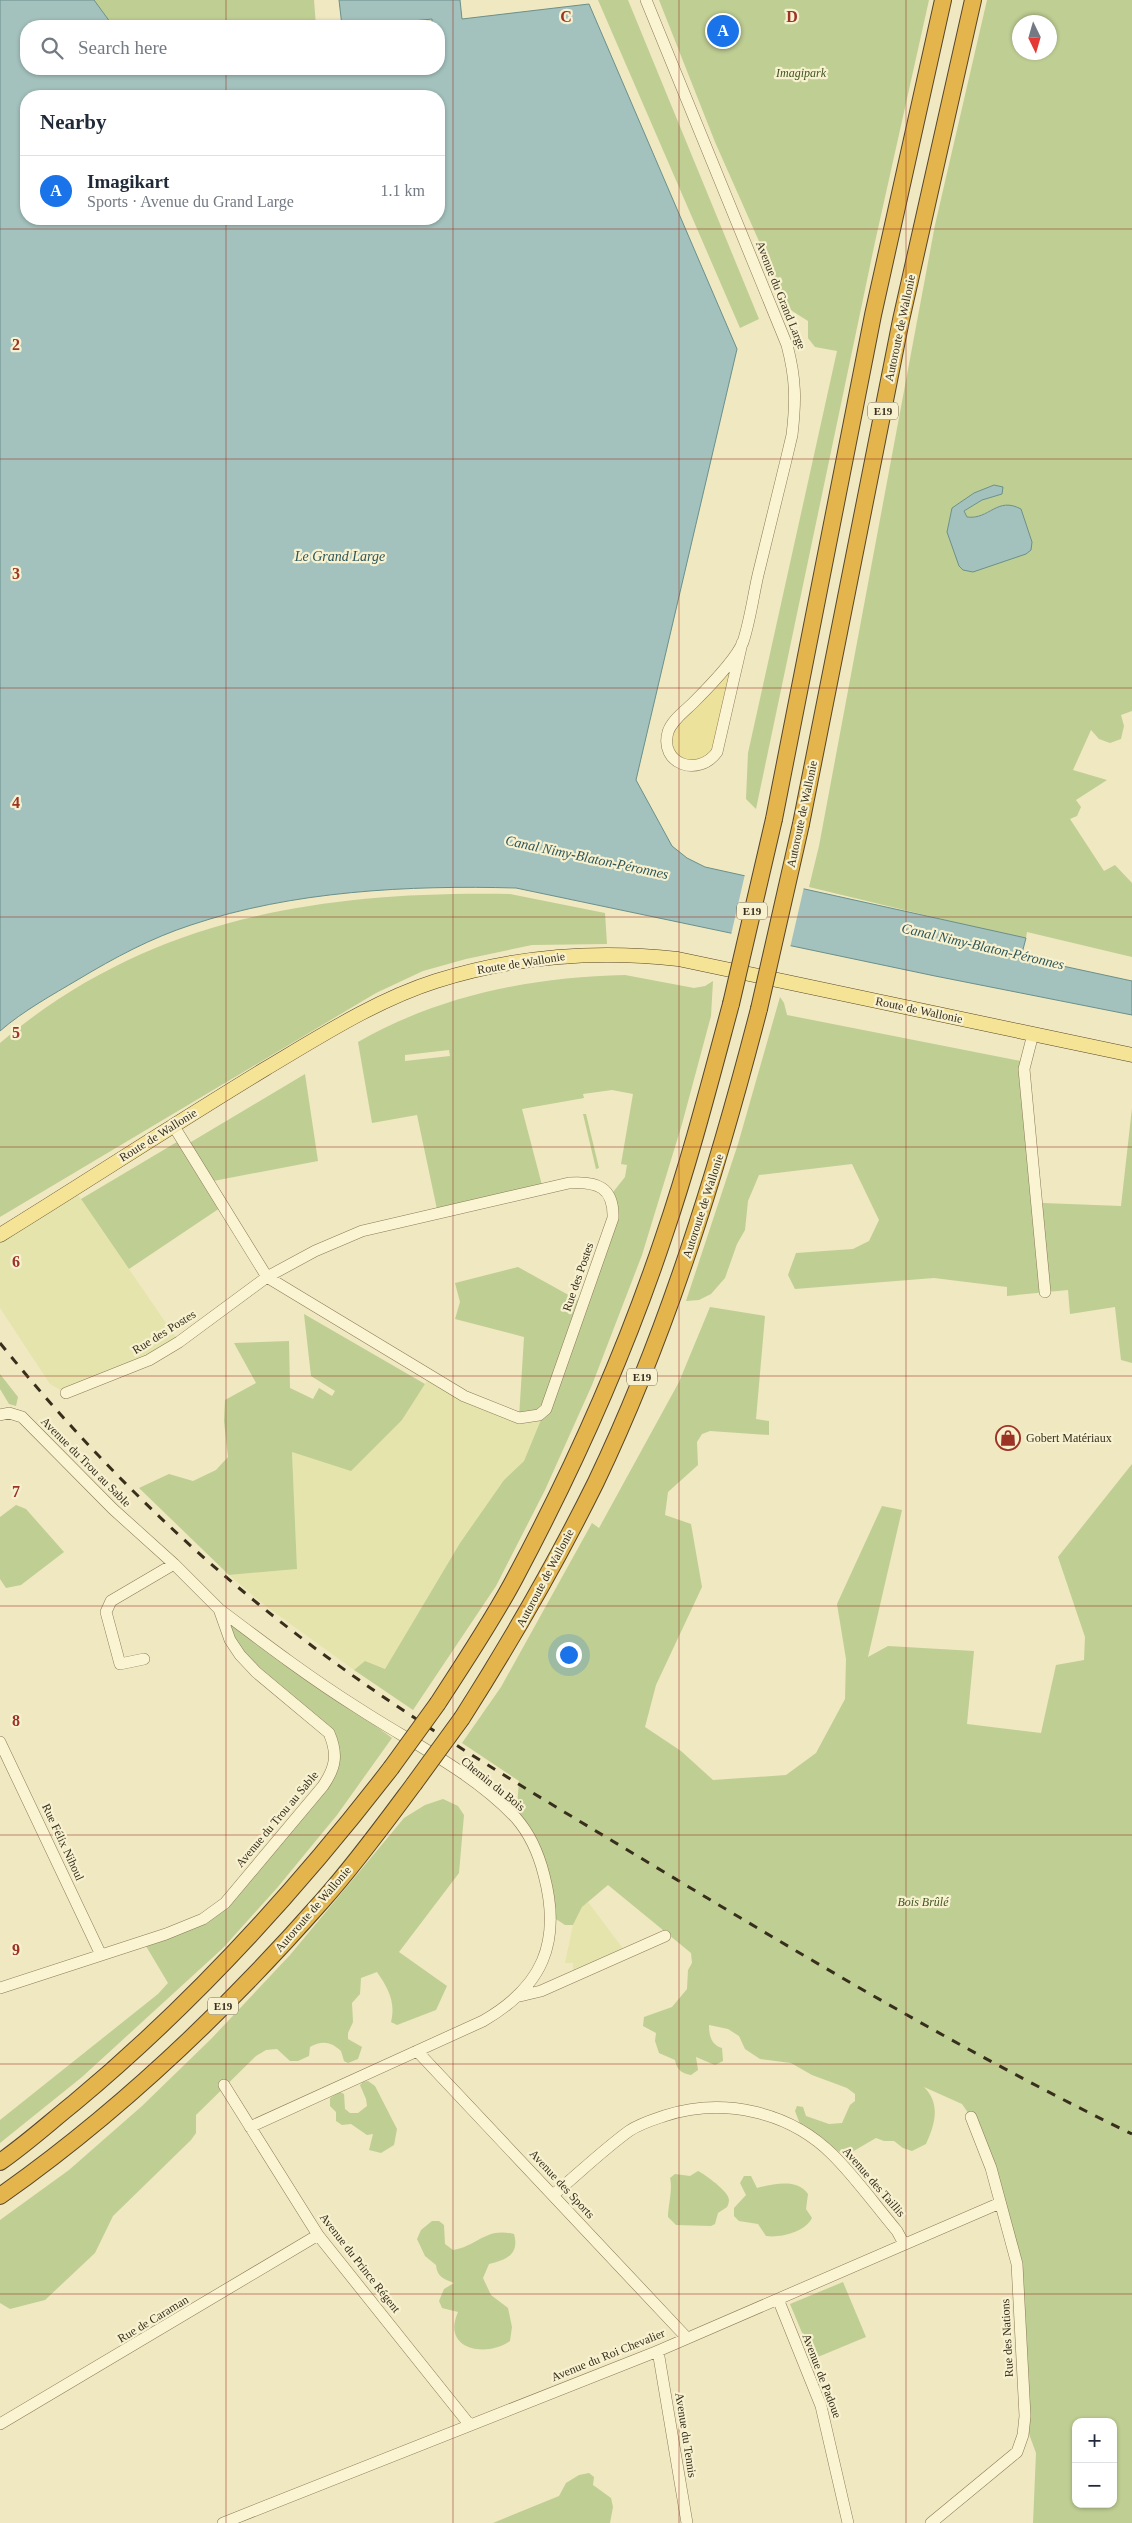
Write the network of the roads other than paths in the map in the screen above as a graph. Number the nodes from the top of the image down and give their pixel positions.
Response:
1 (646, 0) edge
2 (943, 0) edge
3 (973, 0) edge
4 (742, 643) junction
5 (1033, 1034) junction
6 (1132, 1055) edge
7 (173, 1125) junction
8 (0, 1236) edge
9 (268, 1277) junction
10 (1045, 1292) dead end
11 (66, 1393) dead end
12 (0, 1415) edge
13 (174, 1564) junction
14 (219, 1609) junction
15 (144, 1659) dead end
16 (0, 1742) edge
17 (665, 1936) dead end
18 (101, 1955) junction
19 (0, 1988) edge
20 (520, 1996) junction
21 (416, 2051) junction
22 (224, 2085) dead end
23 (971, 2117) dead end
24 (250, 2126) junction
25 (0, 2162) edge
26 (553, 2195) junction
27 (0, 2196) edge
28 (1000, 2204) junction
29 (318, 2235) junction
30 (904, 2244) junction
31 (778, 2299) junction
32 (687, 2338) junction
33 (658, 2351) junction
34 (0, 2424) edge
35 (469, 2424) junction
36 (935, 2522) edge
37 (223, 2523) edge
38 (687, 2523) edge
39 (848, 2523) edge

1 - 4 street, Avenue du Grand Large
2 - 25 highway, E19, bridge
3 - 27 highway, Autoroute de Wallonie / E19, bridge
4 - 4 street, Avenue du Grand Large
5 - 6 main road, Route de Wallonie
5 - 7 main road, Route de Wallonie
5 - 10 street
7 - 8 main road, Route de Wallonie
7 - 9 street, Rue des Postes
9 - 9 street, Rue des Postes
9 - 11 street, Rue des Postes
12 - 13 street, Avenue du Trou au Sable
13 - 14 street, Avenue du Trou au Sable
13 - 15 street
14 - 18 street, Avenue du Trou au Sable
14 - 20 street, Chemin du Bois
16 - 18 street, Rue Félix Nihoul
17 - 20 street
18 - 19 street, Avenue du Trou au Sable
20 - 21 street, Chemin du Bois
21 - 24 street, Chemin du Bois
21 - 26 street, Avenue des Sports
22 - 24 street, Avenue du Prince Régent
23 - 28 street, Rue des Nations
24 - 29 street, Avenue du Prince Régent
26 - 30 street, Avenue des Taillis
26 - 32 street, Avenue des Sports
28 - 30 street, Avenue du Roi Chevalier
28 - 36 street, Rue des Nations
29 - 34 street, Rue de Caraman
29 - 35 street, Avenue du Prince Régent
30 - 31 street, Avenue du Roi Chevalier
31 - 32 street, Avenue du Roi Chevalier
31 - 39 street, Avenue de Padoue
32 - 33 street, Avenue du Roi Chevalier
33 - 35 street, Avenue du Roi Chevalier
33 - 38 street, Avenue du Tennis
35 - 37 street, Avenue du Roi Chevalier

